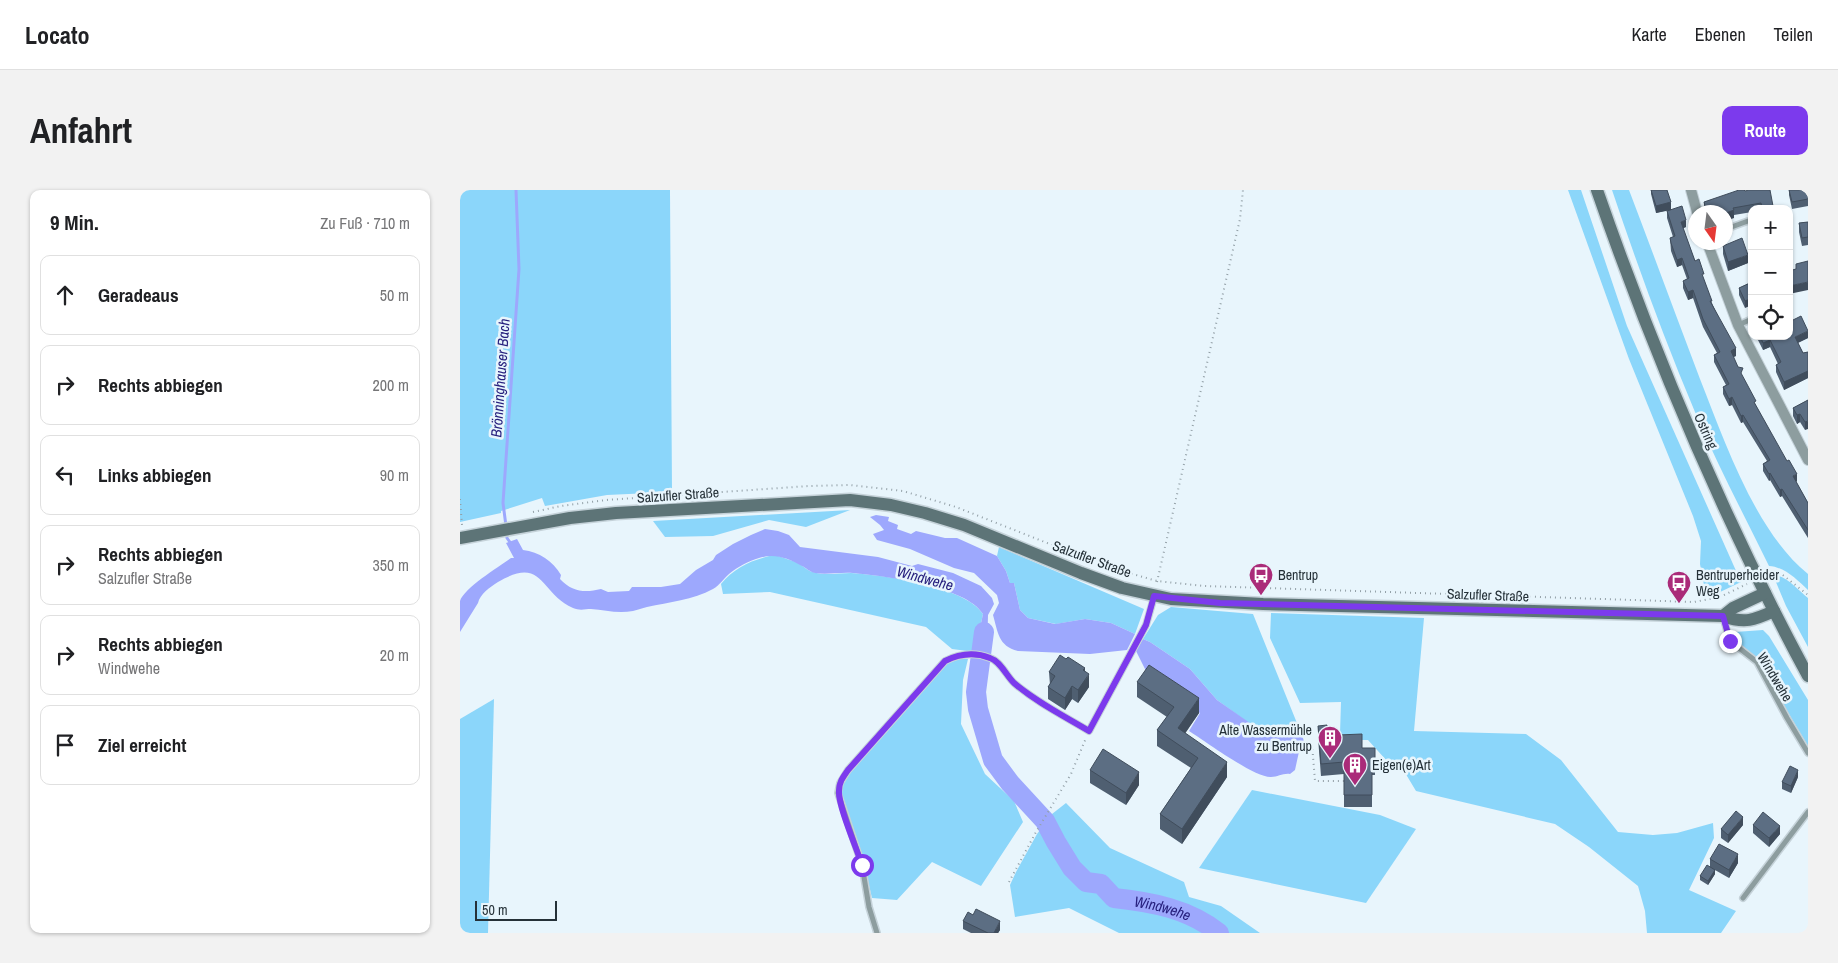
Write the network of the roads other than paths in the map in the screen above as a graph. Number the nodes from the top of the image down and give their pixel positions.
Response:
1 (1597, 190) edge
2 (1691, 190) edge
3 (1695, 205) edge
4 (1748, 221) dead end
5 (1733, 226) edge
6 (1710, 250) edge
7 (1748, 321) edge
8 (1738, 325) junction
9 (1805, 449) edge
10 (1808, 460) edge
11 (460, 538) edge
12 (1765, 593) junction
13 (1154, 596) junction
14 (1774, 611) junction
15 (1723, 616) junction
16 (1808, 676) edge
17 (1808, 753) edge
18 (1808, 812) edge
19 (1743, 898) dead end
20 (877, 933) edge

1 - 12 main road, Ostring
2 - 3 street
4 - 5 lane
6 - 8 street
7 - 8 lane
8 - 9 street
9 - 10 street
11 - 13 main road, Salzufler Straße
12 - 14 main road, Ostring
12 - 15 main road
13 - 15 main road, Salzufler Straße
13 - 20 lane
14 - 15 main road, Salzufler Straße
14 - 16 main road, Ostring
15 - 17 lane, Windwehe
18 - 19 lane

